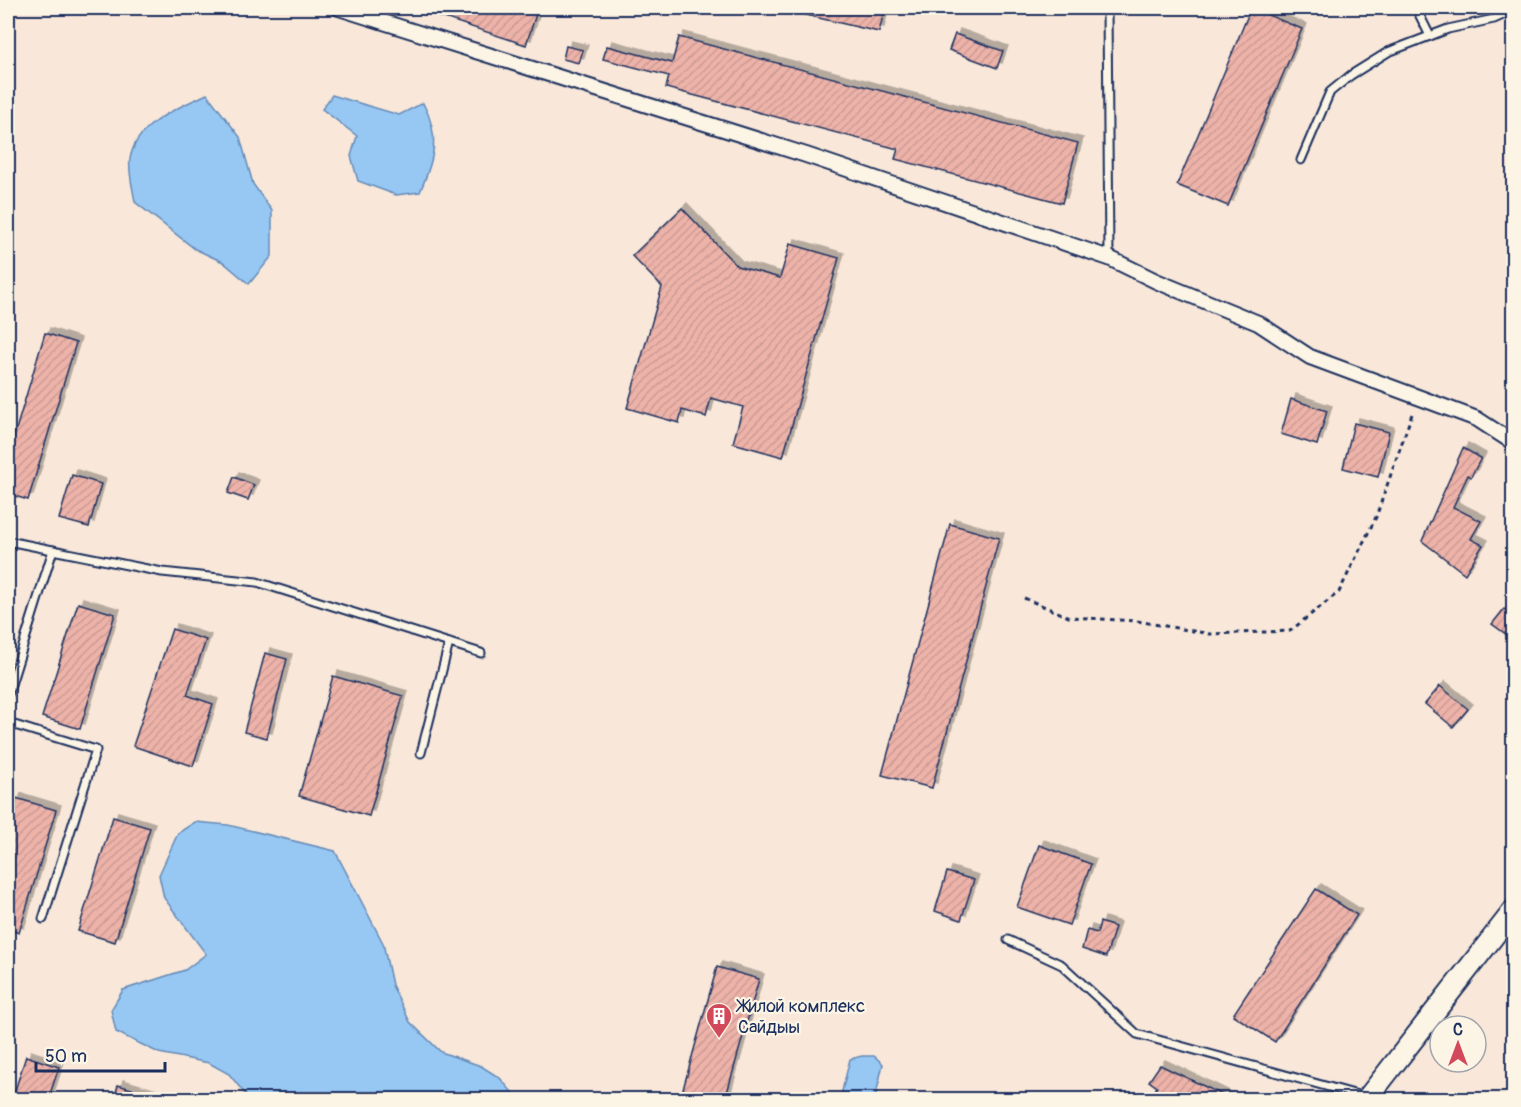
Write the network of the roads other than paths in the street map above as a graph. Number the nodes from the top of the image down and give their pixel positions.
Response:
1 (339, 8) edge
2 (1107, 8) edge
3 (1416, 8) edge
4 (1514, 10) edge
5 (1430, 36) junction
6 (1301, 160) dead end
7 (1109, 258) junction
8 (1514, 443) edge
9 (8, 541) edge
10 (53, 550) junction
11 (449, 643) junction
12 (481, 653) dead end
13 (8, 694) edge
14 (8, 723) edge
15 (421, 753) dead end
16 (1514, 910) edge
17 (43, 919) dead end
18 (1008, 940) dead end
19 (1366, 1099) edge

1 - 7 street
2 - 7 lane
3 - 5 lane
4 - 5 lane
5 - 6 lane
7 - 8 street
9 - 10 lane
10 - 11 lane
10 - 13 lane
11 - 12 lane
11 - 15 lane
14 - 17 lane
16 - 19 main road
18 - 19 lane

